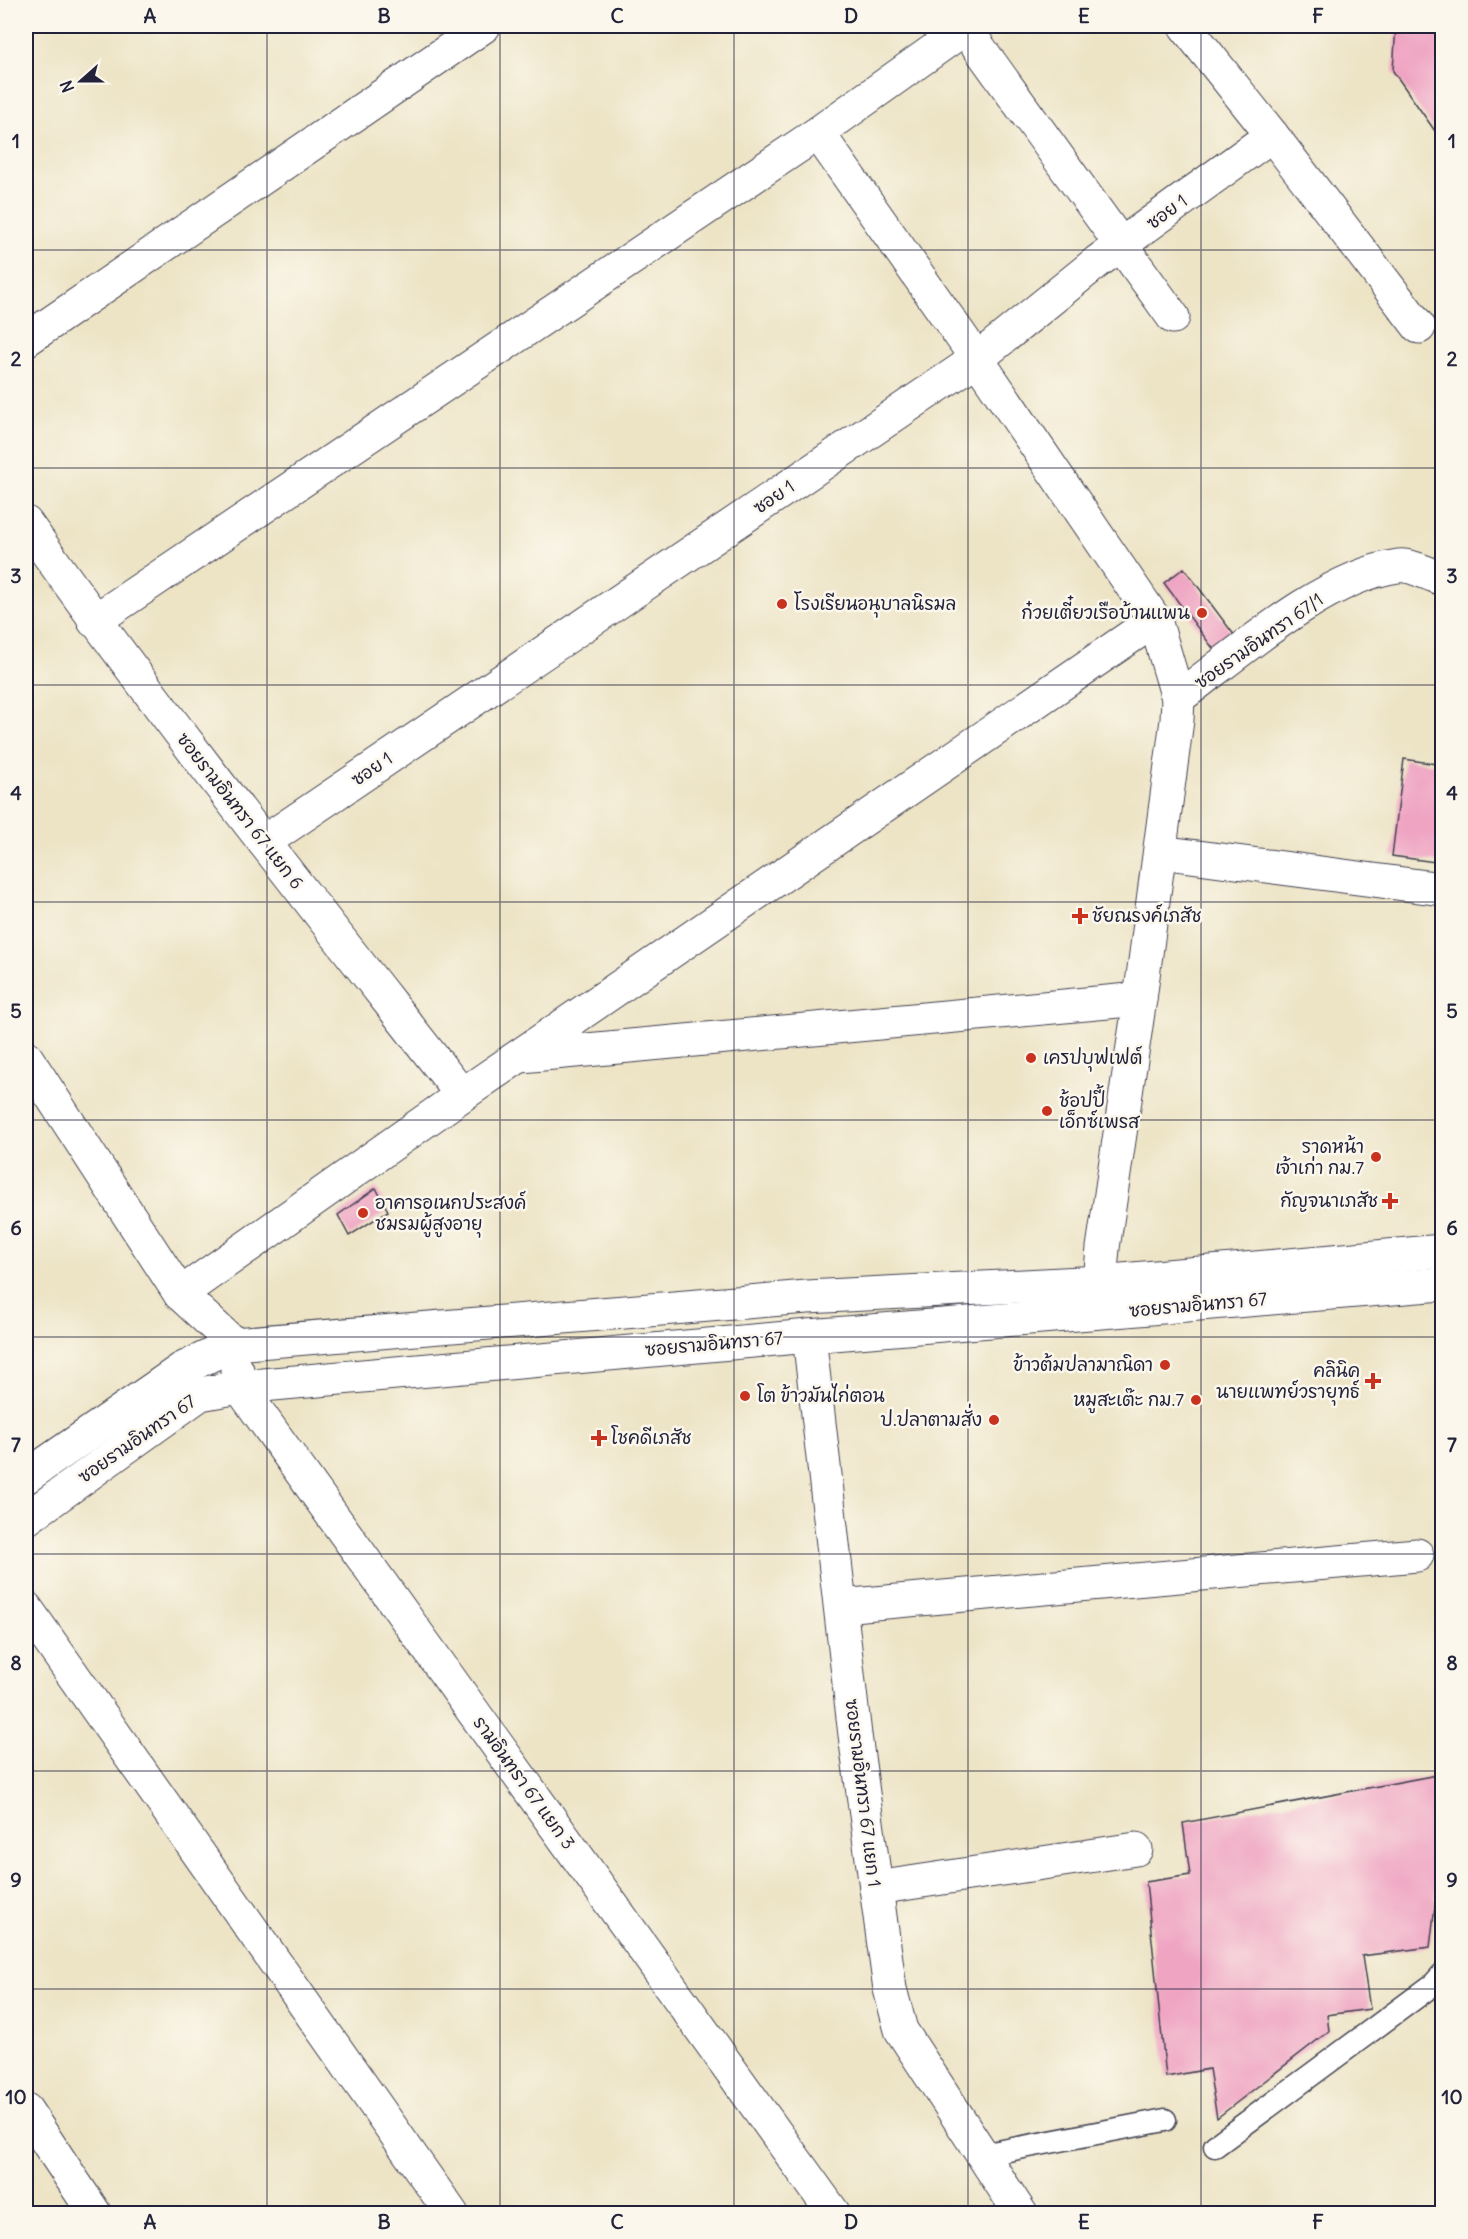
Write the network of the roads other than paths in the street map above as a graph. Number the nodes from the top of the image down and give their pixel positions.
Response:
1 (484, 26) edge
2 (1185, 26) edge
3 (967, 27) edge
4 (818, 133) junction
5 (1272, 135) junction
6 (1122, 244) junction
7 (1173, 317) dead end
8 (1419, 327) dead end
9 (26, 340) edge
10 (977, 359) junction
11 (26, 523) edge
12 (1443, 579) edge
13 (1155, 620) junction
14 (94, 621) junction
15 (1178, 698) junction
16 (264, 842) junction
17 (1160, 852) junction
18 (1443, 889) edge
19 (1140, 999) junction
20 (519, 1056) junction
21 (26, 1057) edge
22 (462, 1095) junction
23 (1443, 1251) edge
24 (1443, 1284) edge
25 (180, 1294) junction
26 (1101, 1298) junction
27 (809, 1336) junction
28 (234, 1344) junction
29 (240, 1387) junction
30 (26, 1477) edge
31 (26, 1519) edge
32 (1417, 1555) dead end
33 (841, 1606) junction
34 (26, 1608) edge
35 (1136, 1849) dead end
36 (876, 1887) junction
37 (1443, 1975) edge
38 (26, 2110) edge
39 (1165, 2120) dead end
40 (1215, 2146) dead end
41 (982, 2156) junction
42 (95, 2214) edge
43 (452, 2214) edge
44 (834, 2214) edge
45 (1021, 2214) edge

1 - 9 street
2 - 5 street
3 - 4 street
3 - 6 street
4 - 10 street
4 - 14 street
5 - 6 street, ซอย 1
5 - 8 street
6 - 7 street
6 - 10 street, ซอย 1
10 - 13 street
10 - 16 street, ซอย 1
11 - 14 street, ซอยรามอินทรา 67 แยก 6
12 - 15 street, ซอยรามอินทรา 67/1
13 - 15 street
13 - 20 street
14 - 16 street, ซอยรามอินทรา 67 แยก 6
15 - 17 street
16 - 22 street, ซอยรามอินทรา 67 แยก 6
17 - 18 street
17 - 19 street
19 - 20 street
19 - 26 street
20 - 22 street
21 - 25 street
22 - 25 street
23 - 26 street, ซอยรามอินทรา 67
24 - 26 street, ซอยรามอินทรา 67
25 - 28 street
26 - 27 street, ซอยรามอินทรา 67
26 - 28 street, ซอยรามอินทรา 67
27 - 29 street, ซอยรามอินทรา 67
27 - 33 street, ซอยรามอินทรา 67 แยก 1
28 - 29 street, รามอินทรา 67 แยก 3
28 - 30 street, ซอยรามอินทรา 67
29 - 31 street, ซอยรามอินทรา 67
29 - 44 street, รามอินทรา 67 แยก 3
32 - 33 street
33 - 36 street, ซอยรามอินทรา 67 แยก 1
34 - 43 street
35 - 36 street
36 - 41 street, ซอยรามอินทรา 67 แยก 1
37 - 40 lane
38 - 42 street
39 - 41 lane
41 - 45 street, ซอยรามอินทรา 67 แยก 1

